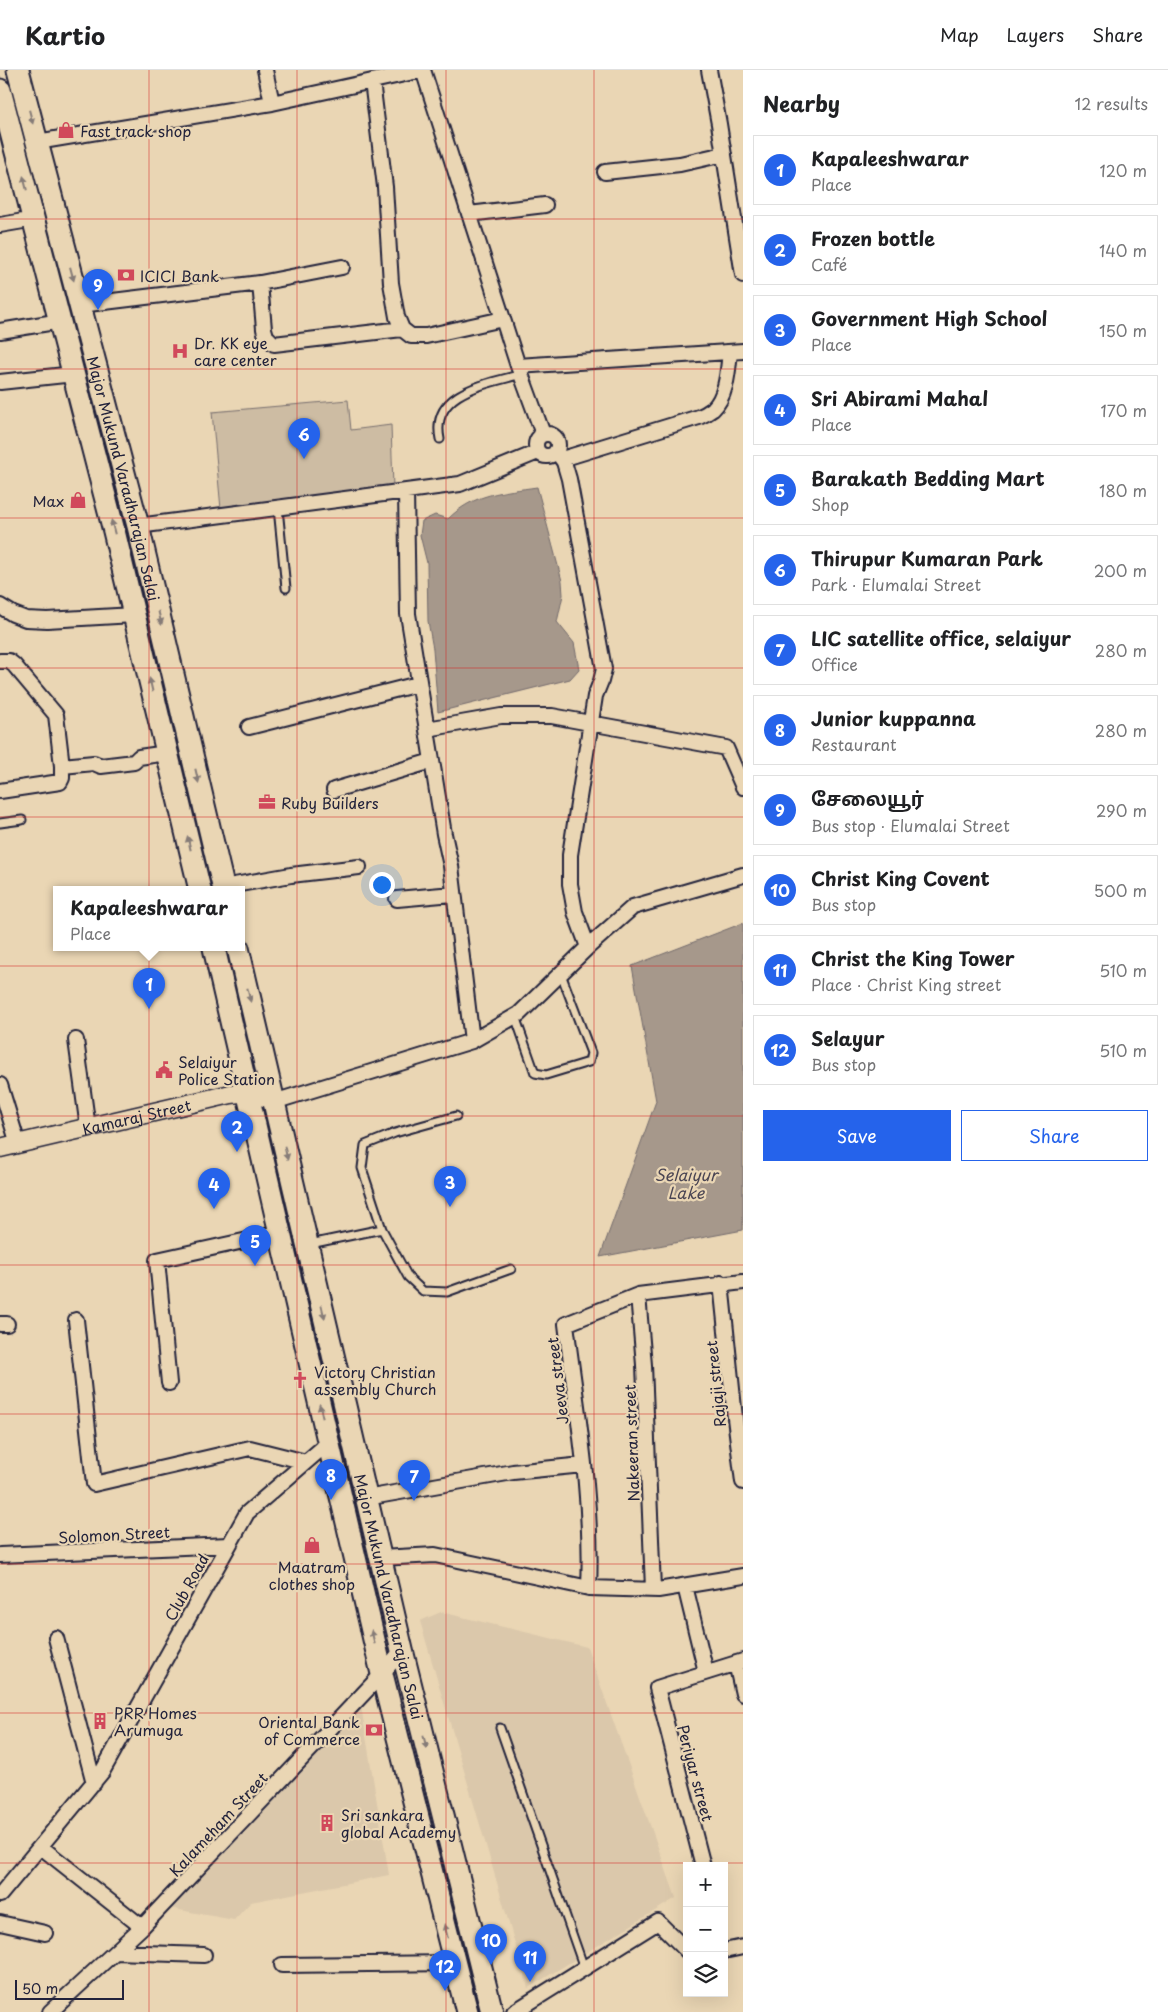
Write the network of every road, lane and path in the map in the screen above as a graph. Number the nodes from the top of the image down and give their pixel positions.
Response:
1 (18, 70) edge
2 (265, 70) edge
3 (423, 70) edge
4 (709, 70) edge
5 (372, 81) junction
6 (2, 101) edge
7 (272, 103) junction
8 (37, 142) junction
9 (724, 154) junction
10 (605, 172) dead end
11 (545, 205) dead end
12 (469, 214) junction
13 (35, 219) junction
14 (0, 225) edge
15 (342, 267) dead end
16 (743, 275) edge
17 (260, 283) junction
18 (83, 304) junction
19 (503, 320) junction
20 (60, 321) junction
21 (402, 329) junction
22 (0, 331) edge
23 (736, 351) edge
24 (520, 370) junction
25 (74, 374) junction
26 (0, 382) edge
27 (543, 434) junction
28 (440, 439) dead end
29 (538, 452) junction
30 (559, 455) junction
31 (406, 492) junction
32 (278, 508) junction
33 (138, 526) junction
34 (286, 588) dead end
35 (0, 606) edge
36 (134, 615) junction
37 (0, 661) edge
38 (418, 684) junction
39 (590, 723) junction
40 (249, 727) dead end
41 (427, 729) junction
42 (168, 753) junction
43 (432, 762) junction
44 (62, 766) junction
45 (743, 787) edge
46 (334, 790) dead end
47 (0, 791) edge
48 (22, 820) dead end
49 (0, 823) edge
50 (359, 867) dead end
51 (743, 875) edge
52 (199, 886) edge
53 (223, 886) edge
54 (238, 886) edge
55 (453, 894) junction
56 (397, 899) dead end
57 (585, 950) junction
58 (215, 951) edge
59 (239, 951) edge
60 (561, 974) junction
61 (515, 1016) junction
62 (76, 1040) dead end
63 (472, 1041) junction
64 (0, 1085) edge
65 (248, 1092) junction
66 (274, 1100) junction
67 (456, 1116) dead end
68 (88, 1128) junction
69 (18, 1144) junction
70 (0, 1148) edge
71 (382, 1229) junction
72 (280, 1233) junction
73 (307, 1244) junction
74 (511, 1268) dead end
75 (743, 1282) edge
76 (721, 1283) junction
77 (638, 1295) junction
78 (76, 1320) dead end
79 (169, 1383) dead end
80 (328, 1443) junction
81 (741, 1444) edge
82 (306, 1462) junction
83 (583, 1465) junction
84 (743, 1482) edge
85 (366, 1498) junction
86 (229, 1545) junction
87 (0, 1555) edge
88 (380, 1558) junction
89 (743, 1576) edge
90 (684, 1586) junction
91 (589, 1588) junction
92 (653, 1590) junction
93 (56, 1638) dead end
94 (402, 1650) junction
95 (739, 1662) edge
96 (706, 1672) junction
97 (382, 1674) junction
98 (743, 1694) edge
99 (500, 1728) dead end
100 (98, 1777) junction
101 (41, 1847) junction
102 (703, 1862) edge
103 (0, 1895) edge
104 (0, 1922) edge
105 (142, 1927) junction
106 (45, 1933) dead end
107 (683, 1947) edge
108 (743, 1948) edge
109 (728, 1949) edge
110 (115, 1952) junction
111 (204, 1955) dead end
112 (455, 1963) junction
113 (282, 1965) dead end
114 (584, 1968) junction
115 (50, 2012) edge
116 (467, 2012) edge
117 (492, 2012) edge
118 (514, 2012) edge

1 -> 8 main road, Major Mukund Varadharajan Salai
2 - 7 street
3 - 5 street
3 - 12 street
4 - 9 street
5 - 7 street
5 - 21 street
13 -> 6 main road, Major Mukund Varadharajan Salai
7 - 8 street
8 -> 18 main road, Major Mukund Varadharajan Salai
9 - 10 street
9 - 16 street
11 - 12 street
12 - 19 street
13 - 14 street
13 - 20 main road, Major Mukund Varadharajan Salai
15 - 17 street
17 - 18 street
17 - 21 street
18 - 33 main road, Major Mukund Varadharajan Salai
19 - 21 street
19 - 24 street
20 - 22 street
20 - 25 main road, Major Mukund Varadharajan Salai
23 - 24 street
23 - 30 street
24 - 27 street
24 - 28 lane
25 - 26 street
36 -> 25 main road, Major Mukund Varadharajan Salai
27 - 29 street
27 - 30 street
29 - 30 street
29 - 31 street
30 - 39 street
31 - 32 street
31 - 38 street
32 - 33 street
32 - 34 lane
33 -> 53 main road, Major Mukund Varadharajan Salai
35 - 36 street
42 -> 36 main road, Major Mukund Varadharajan Salai
37 - 44 street
38 - 40 street
38 - 41 street
39 - 41 street
39 - 45 street
39 - 57 street
41 - 43 street
42 - 44 street
52 -> 42 main road, Major Mukund Varadharajan Salai
43 - 46 street
43 - 55 street
44 - 47 street
48 - 49 lane
50 - 54 street
51 - 57 street
55 - 56 street
55 - 63 street
57 - 60 street
58 - 65 main road, Major Mukund Varadharajan Salai
59 -> 66 main road, Major Mukund Varadharajan Salai
60 - 61 street
60 - 61 lane
61 - 63 street
62 - 68 street
63 - 66 street
64 - 69 street
65 - 66 street, Kamaraj Street
65 - 68 street, Kamaraj Street
65 - 72 main road, Major Mukund Varadharajan Salai
66 -> 73 main road, Major Mukund Varadharajan Salai
67 - 71 lane
68 - 69 street, Kamaraj Street
69 - 70 street, Kamaraj Street
71 - 73 lane
71 - 74 lane
72 - 79 street
80 -> 72 main road, Major Mukund Varadharajan Salai
73 -> 85 main road, Major Mukund Varadharajan Salai
75 - 76 street, Jeeva street
76 - 77 street, Jeeva street
76 - 81 street, Rajaji street
77 - 83 street, Jeeva street
77 - 92 street, Nakeeran street
78 - 82 street
80 - 82 street, Club Road
97 -> 80 main road, Major Mukund Varadharajan Salai
81 - 84 street, Rajaji street
82 - 86 street, Club Road
83 - 85 street
83 - 91 street, Jeeva street
85 - 88 main road, Major Mukund Varadharajan Salai
86 - 87 street, Solomon Street
86 - 100 street, Club Road
88 - 91 street
88 - 94 main road, Major Mukund Varadharajan Salai
89 - 90 street
90 - 92 street
90 - 96 street
91 - 92 street
93 - 100 street
94 - 97 street, Kalameham Street
94 -> 117 main road, Major Mukund Varadharajan Salai
95 - 96 street
95 - 98 street
96 - 102 street, Periyar street
97 - 105 street, Kalameham Street
112 -> 97 main road, Major Mukund Varadharajan Salai
99 - 114 lane
100 - 101 street, Club Road
101 - 103 street, Club Road
101 - 105 street
104 - 106 street
105 - 110 street, Kalameham Street
107 - 114 street
108 - 109 street
110 - 111 street
110 - 115 street, Kalameham Street
112 - 113 street
112 - 116 main road, Major Mukund Varadharajan Salai
114 - 118 street

